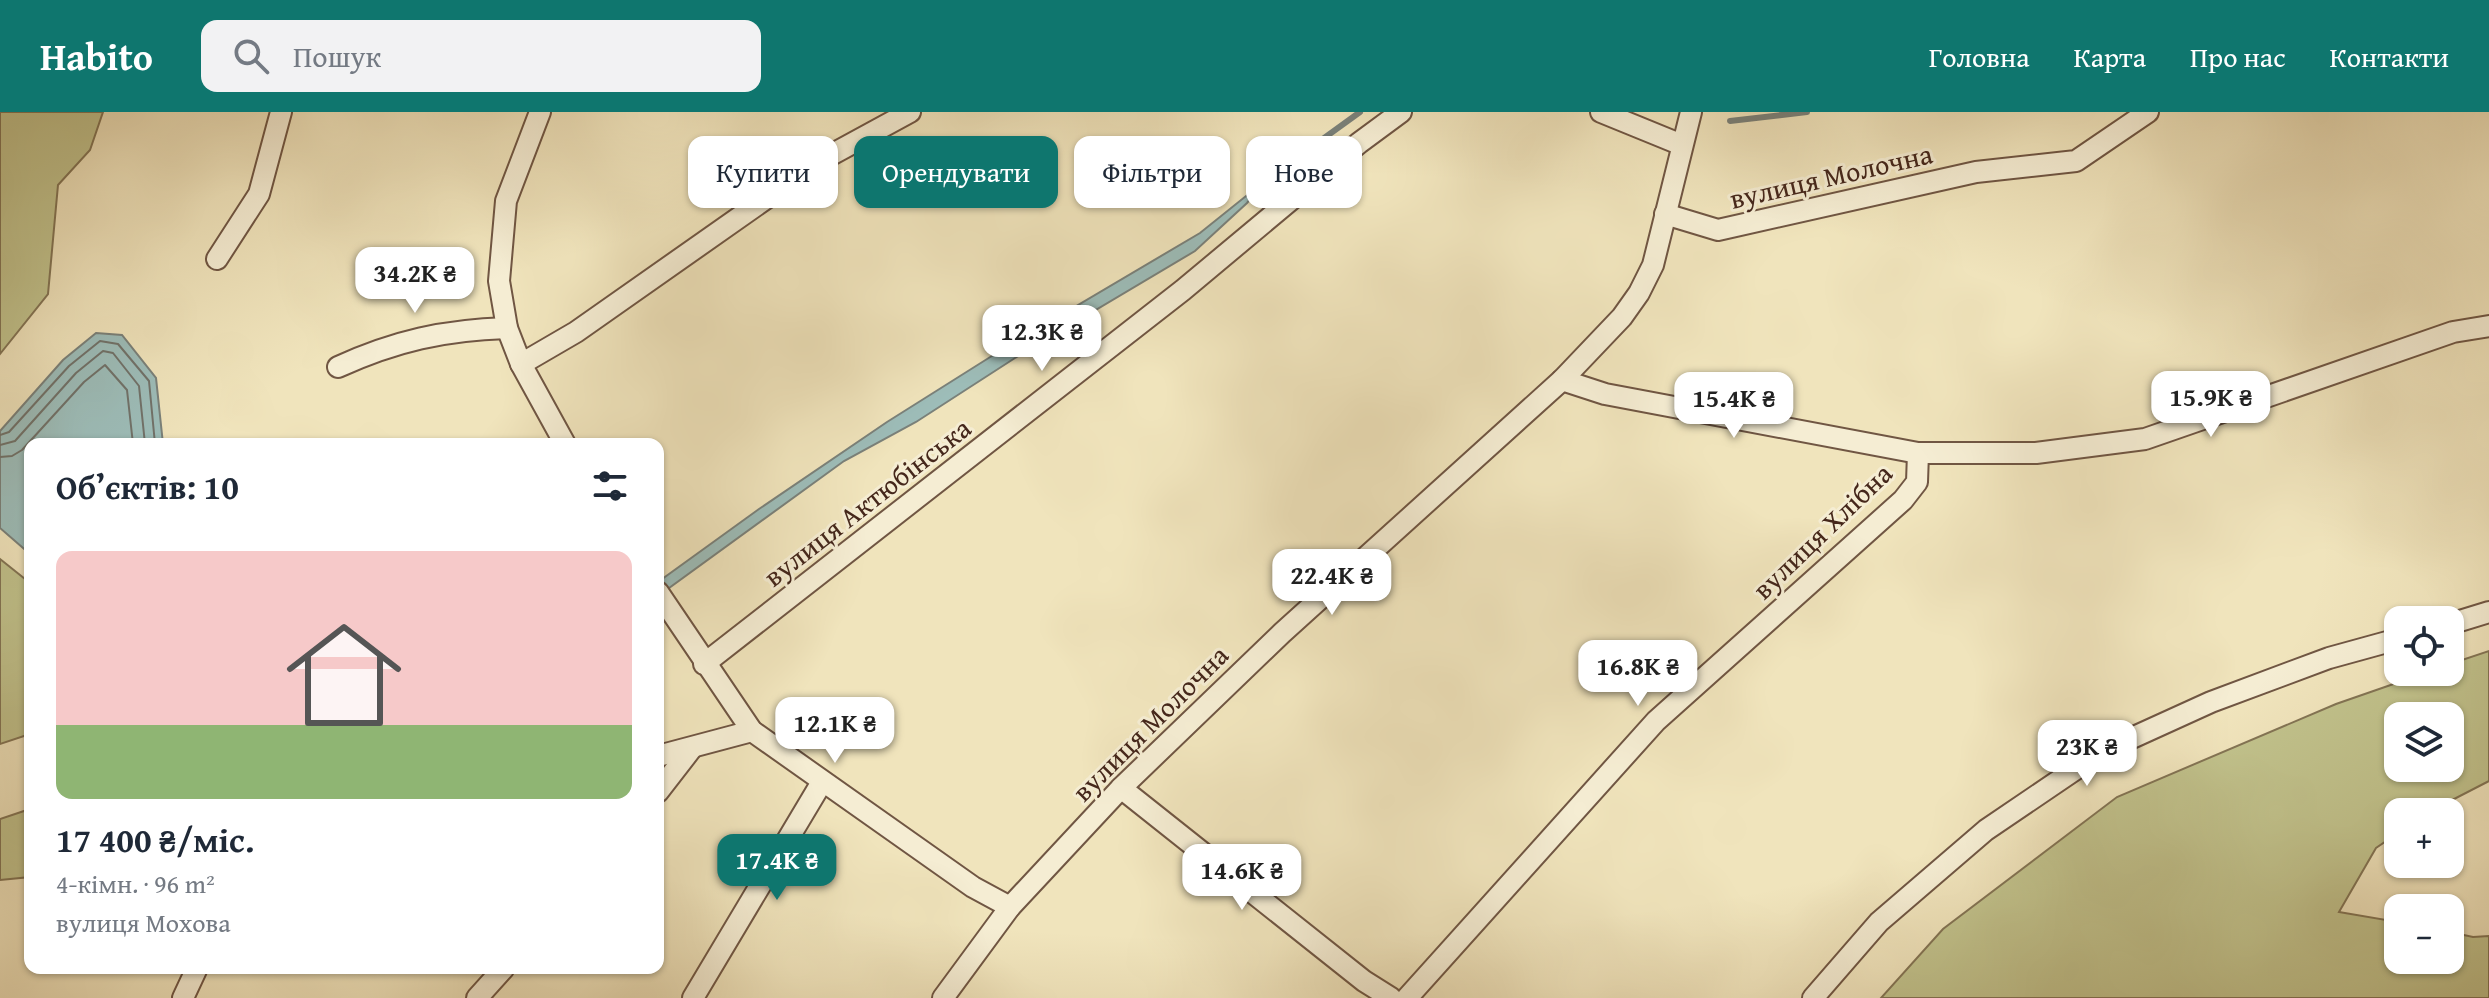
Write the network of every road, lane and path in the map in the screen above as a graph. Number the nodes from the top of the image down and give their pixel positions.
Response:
1 (281, 112) edge
2 (540, 112) edge
3 (910, 112) edge
4 (1401, 112) edge
5 (1601, 112) edge
6 (1691, 112) edge
7 (2148, 112) edge
8 (1682, 145) junction
9 (1665, 214) junction
10 (217, 259) dead end
11 (2489, 326) edge
12 (507, 328) junction
13 (521, 364) junction
14 (338, 367) dead end
15 (1562, 380) junction
16 (562, 438) edge
17 (1918, 453) junction
18 (664, 601) edge
19 (2489, 612) edge
20 (2464, 620) edge
21 (2384, 643) edge
22 (704, 664) junction
23 (752, 731) junction
24 (692, 748) junction
25 (664, 755) edge
26 (822, 782) junction
27 (664, 784) edge
28 (1121, 788) junction
29 (1010, 907) junction
30 (194, 974) edge
31 (499, 974) edge
32 (183, 998) edge
33 (477, 998) edge
34 (693, 998) edge
35 (943, 998) edge
36 (1391, 998) edge
37 (1407, 998) edge
38 (1813, 998) edge

1 - 10 street
2 - 12 street
3 - 13 street
4 - 22 street, вулиця Актюбінська
5 - 8 street
6 - 8 street
7 - 9 street, вулиця Молочна
8 - 9 street
9 - 15 street, вулиця Молочна
11 - 17 street, вулиця Хлібна
12 - 13 street
12 - 14 street
13 - 16 street
15 - 17 street
15 - 28 street, вулиця Молочна
17 - 37 street, вулиця Хлібна
18 - 22 street
19 - 20 street
21 - 38 street
22 - 23 street
23 - 24 street
23 - 26 street
24 - 25 street
24 - 27 street
26 - 29 street
26 - 34 street
28 - 29 street, вулиця Молочна
28 - 36 street
29 - 35 street, вулиця Молочна
30 - 32 street
31 - 33 street

